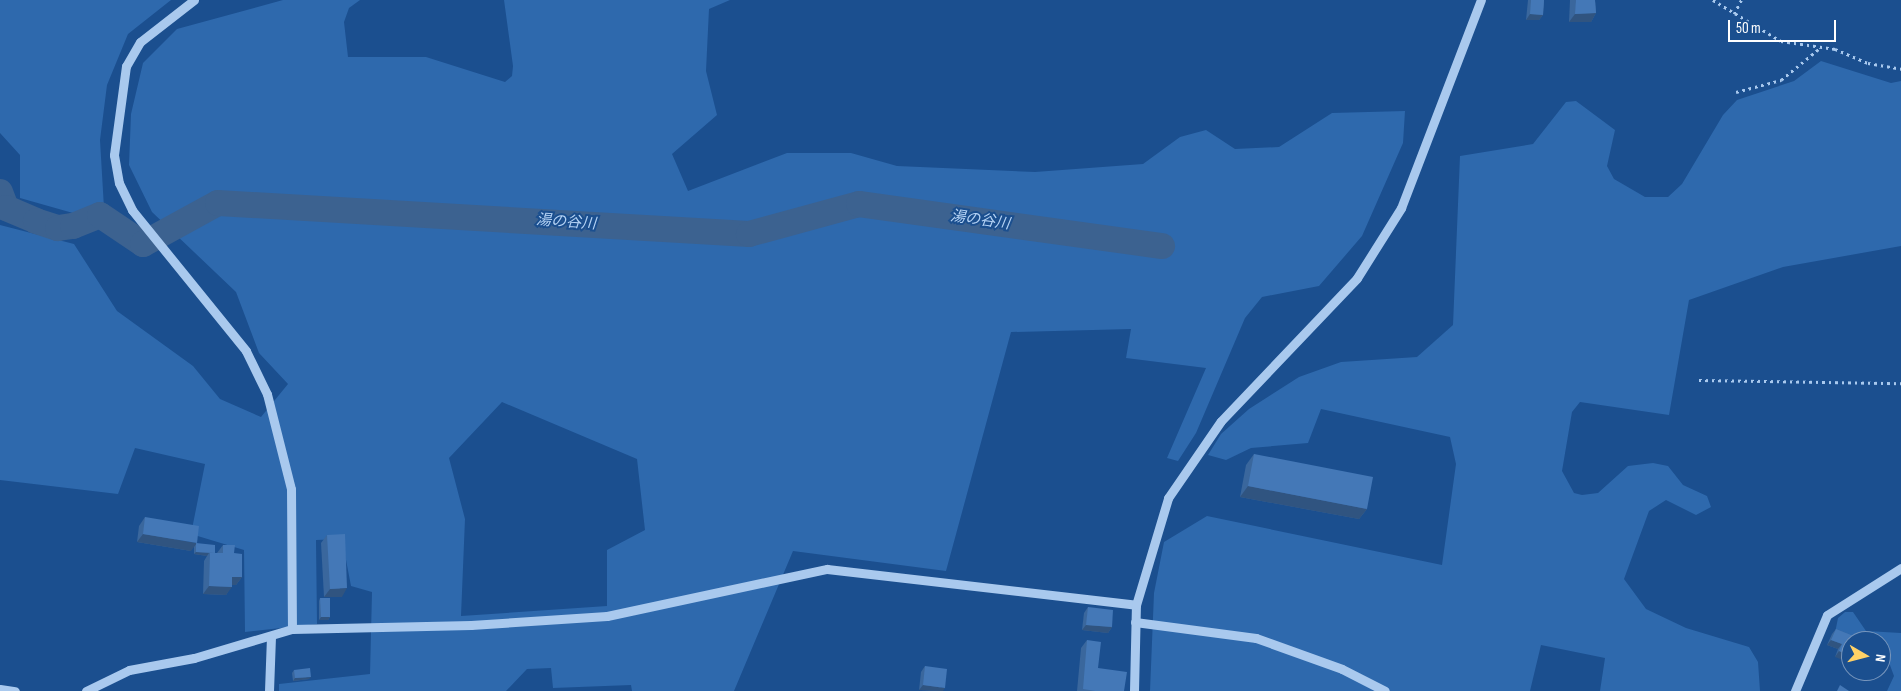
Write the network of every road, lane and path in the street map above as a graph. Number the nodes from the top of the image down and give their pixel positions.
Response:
1 (194, 0) edge
2 (1481, 0) edge
3 (1713, 0) edge
4 (1740, 0) edge
5 (1734, 14) junction
6 (1821, 47) junction
7 (1901, 69) edge
8 (1736, 92) dead end
9 (1698, 380) dead end
10 (1901, 383) edge
11 (1901, 568) edge
12 (1136, 605) junction
13 (1135, 622) junction
14 (292, 629) junction
15 (271, 636) junction
16 (0, 689) edge
17 (15, 691) edge
18 (86, 691) edge
19 (269, 691) edge
20 (1134, 691) edge
21 (1385, 691) edge
22 (1795, 691) edge

1 - 14 street
2 - 12 street
3 - 5 path
4 - 5 path
5 - 6 path
6 - 7 path
6 - 8 path
9 - 10 path
11 - 22 street
12 - 13 street
12 - 14 street
13 - 20 street
13 - 21 street
14 - 15 street
15 - 18 street
15 - 19 street
16 - 17 street

